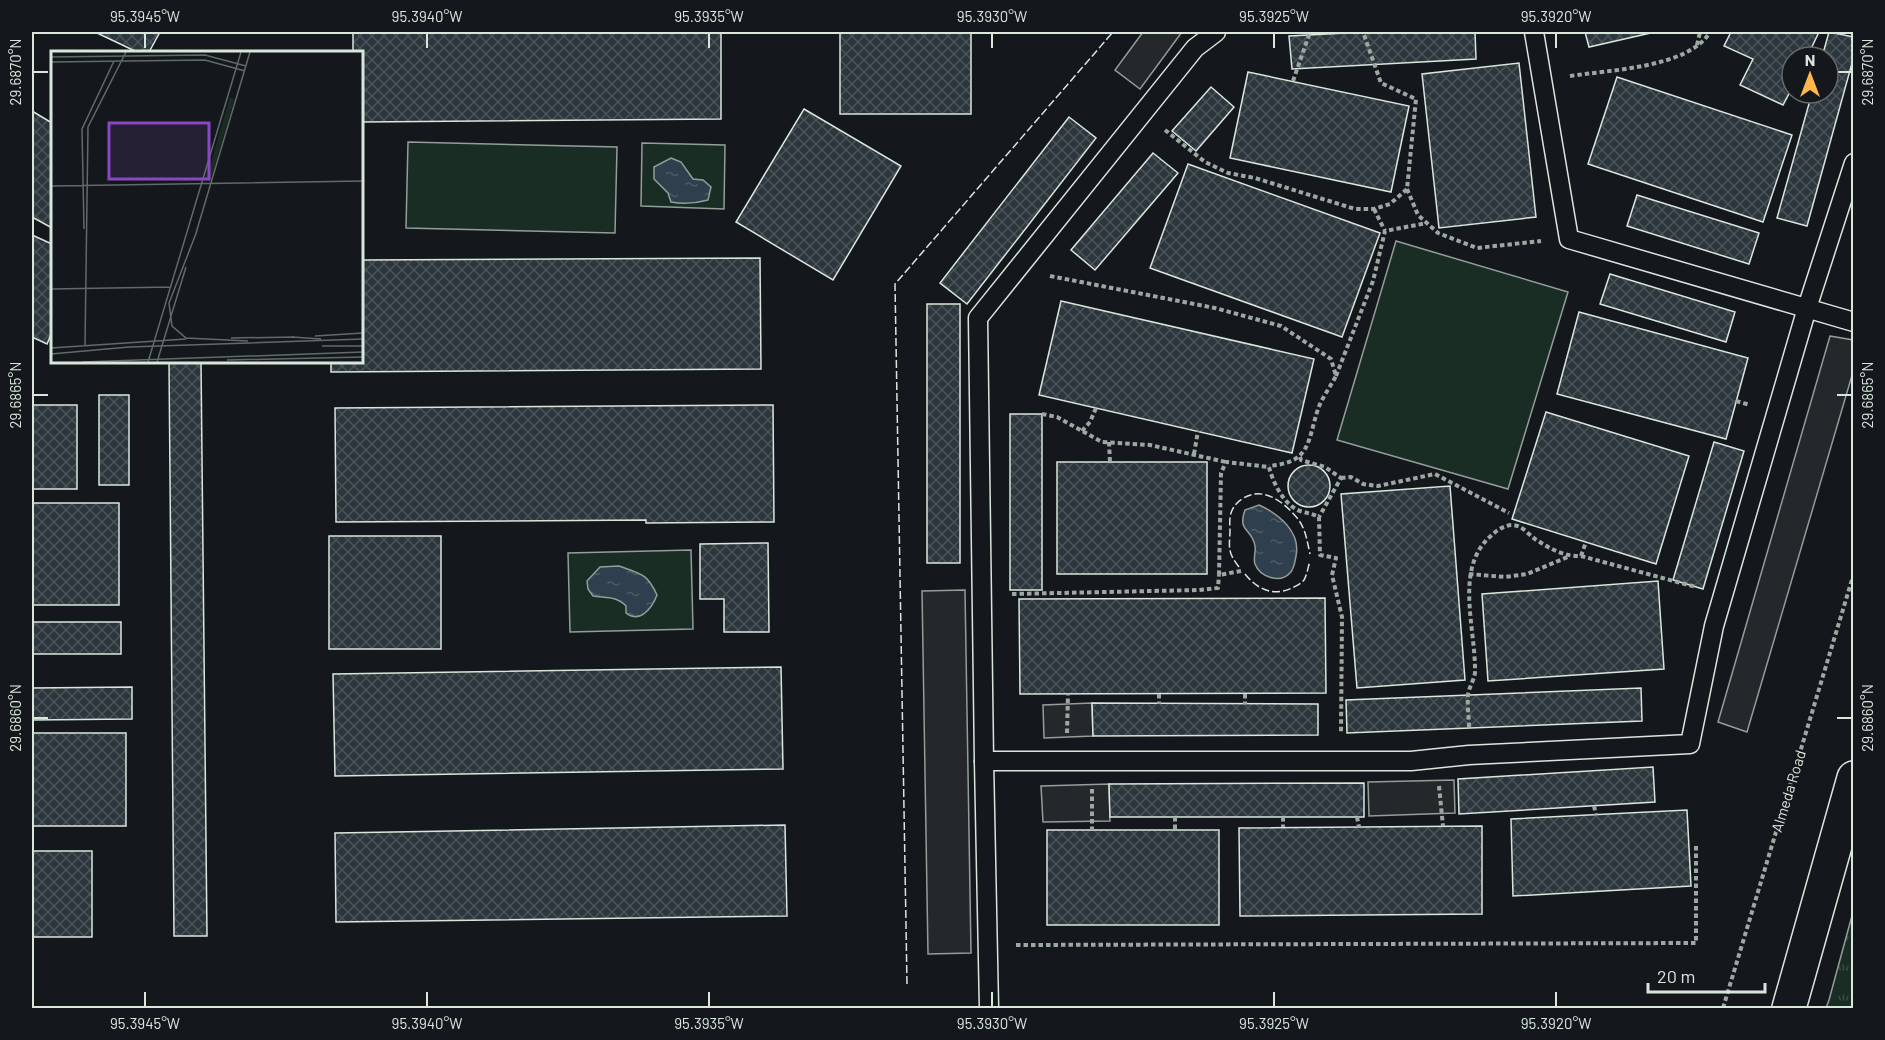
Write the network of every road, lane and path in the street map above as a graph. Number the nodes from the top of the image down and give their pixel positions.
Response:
1 (1216, 32) edge
2 (1310, 32) edge
3 (1363, 32) edge
4 (1534, 32) edge
5 (1700, 32) edge
6 (1710, 32) edge
7 (1697, 46) junction
8 (1542, 80) junction
9 (1293, 81) dead end
10 (1143, 113) junction
11 (1854, 163) edge
12 (1407, 189) junction
13 (1374, 209) junction
14 (1426, 223) junction
15 (1385, 231) junction
16 (1569, 238) junction
17 (1017, 270) junction
18 (1807, 308) junction
19 (1854, 322) edge
20 (1336, 376) junction
21 (1096, 408) dead end
22 (1042, 414) dead end
23 (1082, 431) junction
24 (1198, 431) dead end
25 (1109, 442) junction
26 (1194, 454) junction
27 (1300, 457) junction
28 (1110, 462) dead end
29 (1226, 462) junction
30 (1266, 466) junction
31 (1341, 478) junction
32 (1509, 513) dead end
33 (1319, 517) junction
34 (1586, 542) dead end
35 (1570, 556) junction
36 (1581, 556) junction
37 (1241, 571) dead end
38 (1854, 573) edge
39 (1469, 574) junction
40 (1219, 575) junction
41 (1012, 594) dead end
42 (1724, 594) junction
43 (1068, 694) dead end
44 (1159, 694) dead end
45 (1245, 694) dead end
46 (1159, 704) dead end
47 (1245, 704) dead end
48 (1469, 755) junction
49 (1436, 758) junction
50 (984, 761) junction
51 (1066, 761) junction
52 (1092, 761) junction
53 (1341, 761) junction
54 (1854, 778) edge
55 (1594, 806) dead end
56 (1596, 815) dead end
57 (1175, 817) dead end
58 (1282, 817) dead end
59 (1357, 817) dead end
60 (1443, 826) dead end
61 (1283, 827) dead end
62 (1359, 827) dead end
63 (1092, 830) dead end
64 (1175, 830) dead end
65 (1696, 846) dead end
66 (988, 945) junction
67 (989, 1008) edge
68 (1723, 1008) edge
69 (1789, 1008) edge

1 - 10 lane
2 - 9 path
3 - 12 path
4 - 8 lane
5 - 7 path
6 - 7 path
7 - 8 path
8 - 16 lane
10 - 13 path
10 - 17 lane
11 - 18 lane
12 - 13 path
12 - 14 path
13 - 15 path
14 - 15 path
14 - 16 path
15 - 20 path
16 - 18 lane
17 - 20 path
17 - 50 lane
18 - 19 lane
18 - 42 lane
20 - 27 path
21 - 23 path
22 - 23 path
23 - 25 path
24 - 26 path
25 - 26 path
25 - 28 path
26 - 29 path
27 - 30 path
27 - 31 path
29 - 30 path
29 - 40 path
30 - 33 path
31 - 32 path
31 - 33 path
33 - 53 path
34 - 36 path
35 - 36 path
35 - 39 path
35 - 39 path
36 - 42 path
37 - 40 path
38 - 68 path, Almeda Road
39 - 48 path
40 - 41 path
42 - 48 lane
43 - 51 path
44 - 46 path
45 - 47 path
48 - 49 lane
49 - 53 lane
49 - 60 path
50 - 51 lane
50 - 66 lane
51 - 52 lane
52 - 53 lane
52 - 63 path
54 - 69 main road
55 - 56 path
57 - 64 path
58 - 61 path
59 - 62 path
65 - 66 path
66 - 67 lane

